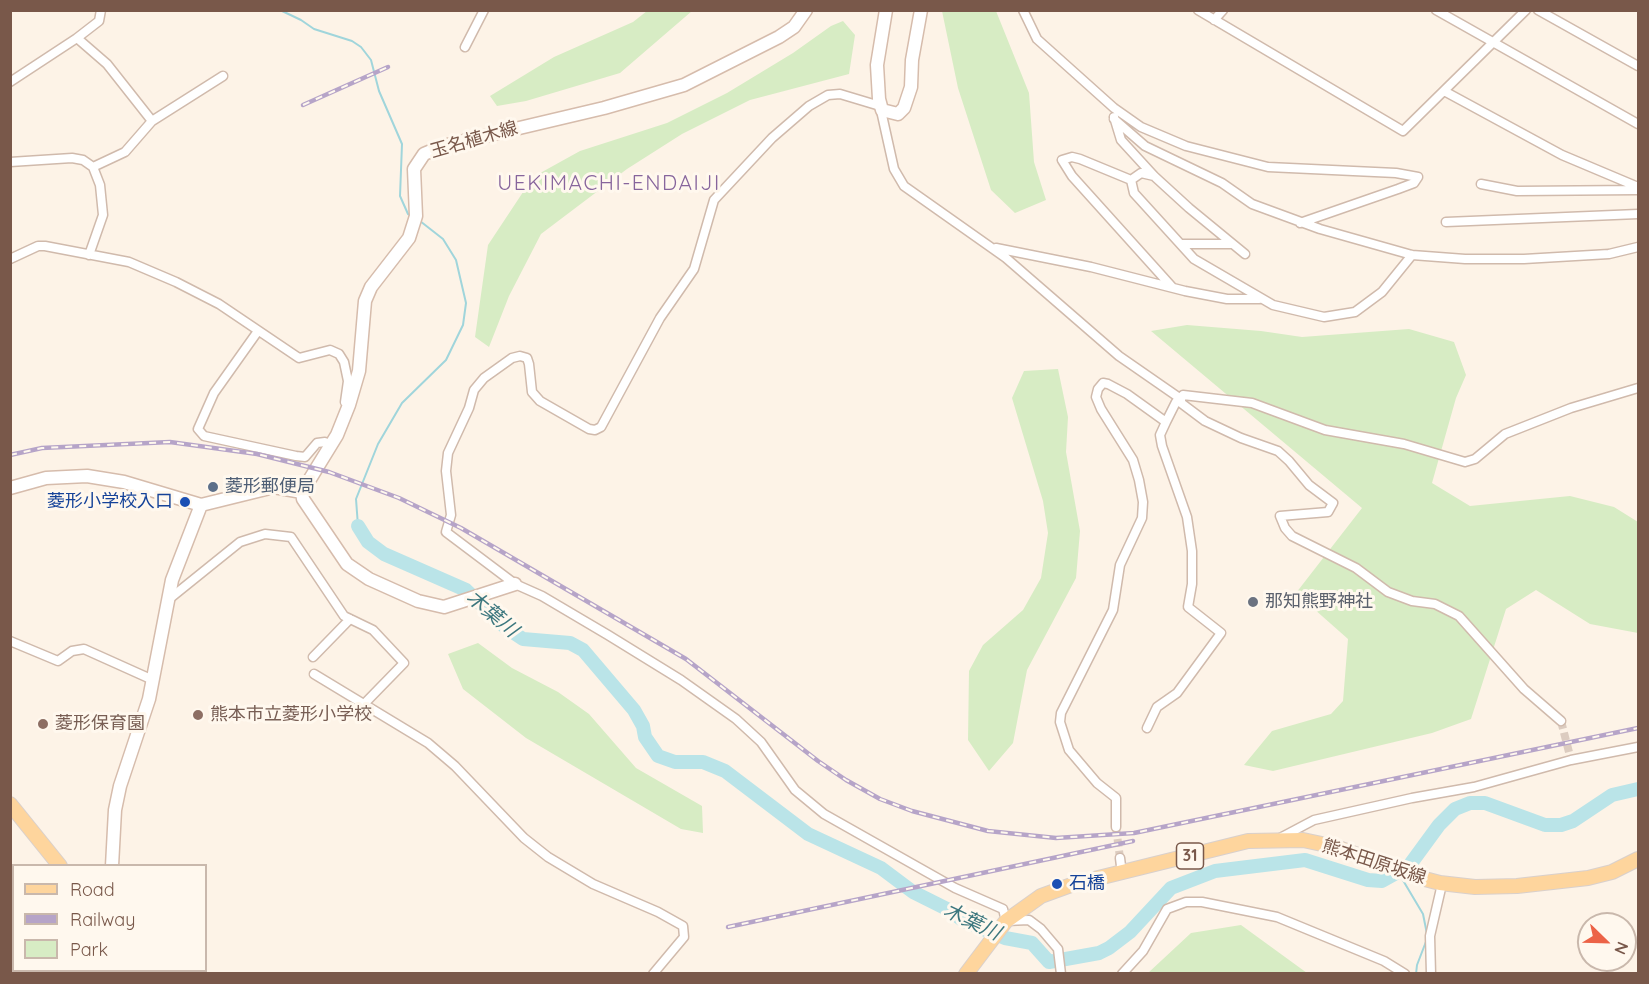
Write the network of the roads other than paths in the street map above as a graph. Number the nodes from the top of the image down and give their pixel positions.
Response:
1 (101, 10) edge
2 (484, 10) edge
3 (806, 10) edge
4 (886, 10) edge
5 (921, 10) edge
6 (1023, 10) edge
7 (1198, 10) edge
8 (1223, 10) edge
9 (1436, 10) edge
10 (1526, 10) edge
11 (1538, 10) edge
12 (1214, 20) junction
13 (77, 38) junction
14 (1493, 43) junction
15 (465, 47) dead end
16 (1638, 66) edge
17 (223, 76) dead end
18 (10, 82) edge
19 (1444, 91) junction
20 (880, 106) junction
21 (1114, 108) junction
22 (1114, 119) junction
23 (152, 121) junction
24 (1638, 124) edge
25 (10, 162) edge
26 (93, 167) junction
27 (1154, 176) junction
28 (1131, 180) junction
29 (1481, 184) dead end
30 (1638, 189) edge
31 (1638, 214) edge
32 (1446, 222) dead end
33 (1300, 223) junction
34 (1182, 244) junction
35 (1231, 244) junction
36 (1638, 247) edge
37 (992, 248) junction
38 (1245, 254) dead end
39 (89, 255) junction
40 (1412, 255) junction
41 (10, 259) edge
42 (1172, 287) junction
43 (1260, 299) junction
44 (258, 331) junction
45 (1638, 388) edge
46 (1181, 399) junction
47 (342, 421) junction
48 (1166, 422) junction
49 (329, 444) junction
50 (10, 488) edge
51 (302, 492) junction
52 (201, 505) junction
53 (515, 584) junction
54 (166, 603) junction
55 (350, 619) junction
56 (10, 642) edge
57 (313, 657) dead end
58 (314, 674) dead end
59 (153, 680) junction
60 (365, 704) junction
61 (1561, 721) tunnel mouth
62 (1147, 729) dead end
63 (1638, 747) edge
64 (10, 804) edge
65 (1116, 827) tunnel mouth
66 (1278, 839) junction
67 (1120, 858) tunnel mouth
68 (1638, 859) edge
69 (58, 864) edge
70 (112, 864) edge
71 (1122, 874) junction
72 (1442, 884) junction
73 (1003, 924) junction
74 (653, 974) edge
75 (966, 974) edge
76 (1061, 974) edge
77 (1122, 974) edge
78 (1405, 974) edge
79 (1431, 974) edge

1 - 13 street
2 - 15 street
3 - 47 main road, 玉名植木線
4 - 20 main road
5 - 20 main road
6 - 21 street
7 - 12 street
8 - 12 street
9 - 14 street
10 - 14 street
11 - 16 street
12 - 19 street
13 - 18 street
13 - 23 street
14 - 19 street
14 - 24 street
17 - 23 street
19 - 30 street
20 - 37 street
20 - 53 street
21 - 22 street
21 - 33 street
22 - 27 street
22 - 33 street
23 - 26 street
25 - 26 street
26 - 39 street
27 - 28 street
27 - 35 street
28 - 34 street
28 - 42 street
29 - 30 street
31 - 32 street
33 - 40 street
34 - 35 street
34 - 43 street
35 - 38 street
36 - 40 street
37 - 42 street
37 - 46 street
39 - 41 street
39 - 44 street
40 - 43 street
42 - 43 street
44 - 47 street
44 - 49 street
45 - 46 street
46 - 48 street
46 - 61 street
47 - 49 main road, 玉名植木線
48 - 62 street
48 - 65 street
49 - 51 main road, 玉名植木線
50 - 52 main road
51 - 52 main road
51 - 53 main road
52 - 54 main road
53 - 73 street
54 - 55 street
54 - 59 main road
55 - 57 street
55 - 60 street
56 - 59 street
58 - 60 street
59 - 70 main road
60 - 74 street
63 - 66 street
64 - 69 main road
66 - 71 main road, 熊本田原坂線 / 31
66 - 72 main road, 熊本田原坂線 / 31
67 - 71 street
68 - 72 main road, 熊本田原坂線 / 31
71 - 73 main road, 熊本田原坂線 / 31
72 - 79 street
73 - 75 main road, 熊本田原坂線 / 31
73 - 76 street
77 - 78 street

